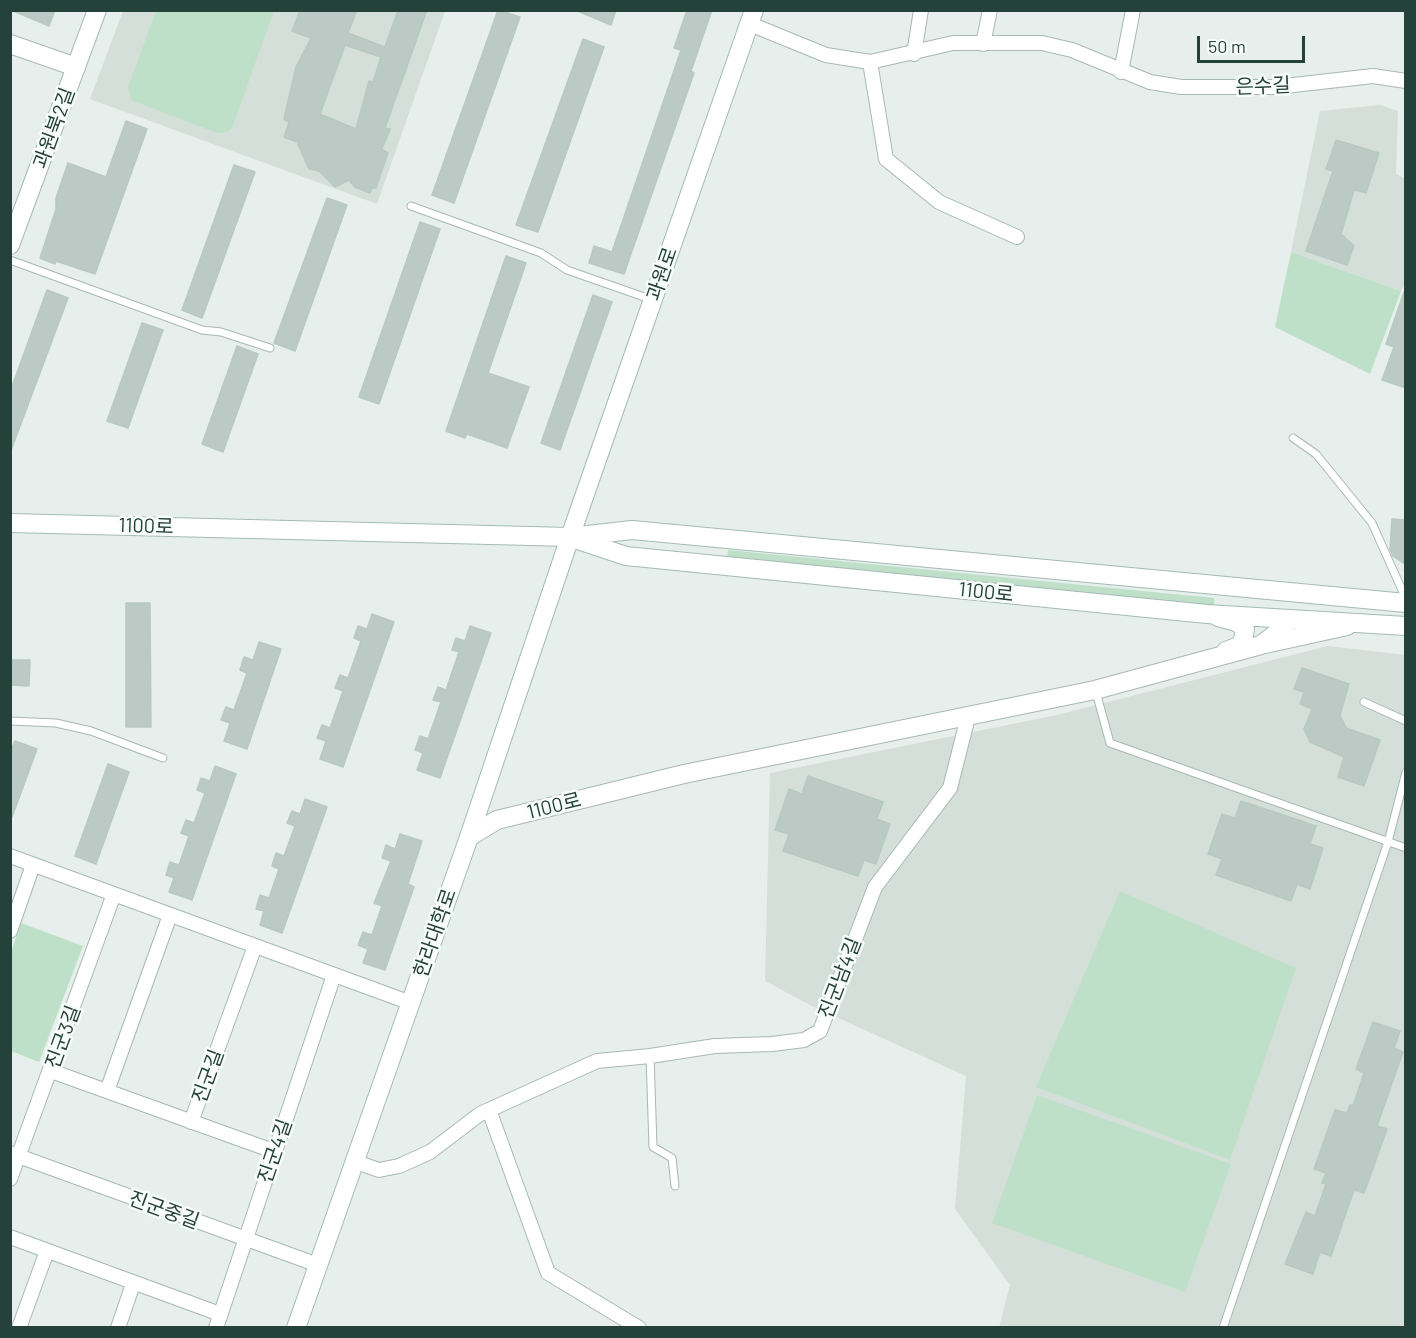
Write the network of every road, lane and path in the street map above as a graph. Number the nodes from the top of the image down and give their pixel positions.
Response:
1 (97, 10) edge
2 (921, 10) edge
3 (990, 10) edge
4 (1133, 10) edge
5 (752, 17) edge
6 (10, 44) edge
7 (983, 44) junction
8 (914, 54) junction
9 (870, 62) junction
10 (76, 67) junction
11 (1121, 72) junction
12 (1406, 81) edge
13 (411, 206) dead end
14 (1017, 237) dead end
15 (10, 245) edge
16 (10, 260) edge
17 (653, 300) junction
18 (270, 348) dead end
19 (1293, 438) dead end
20 (10, 523) edge
21 (570, 537) junction
22 (1291, 593) junction
23 (1406, 601) edge
24 (1207, 614) junction
25 (1289, 619) junction
26 (1360, 623) junction
27 (1406, 626) edge
28 (1261, 645) junction
29 (1205, 661) junction
30 (1095, 690) junction
31 (1364, 702) dead end
32 (968, 717) junction
33 (1406, 720) edge
34 (10, 721) edge
35 (163, 758) dead end
36 (1406, 772) edge
37 (469, 837) junction
38 (1388, 842) junction
39 (1406, 848) edge
40 (10, 856) edge
41 (33, 865) junction
42 (114, 894) junction
43 (170, 915) junction
44 (11, 928) edge
45 (255, 946) junction
46 (334, 975) junction
47 (411, 1003) junction
48 (650, 1056) junction
49 (51, 1071) junction
50 (107, 1091) junction
51 (489, 1110) junction
52 (191, 1122) junction
53 (276, 1152) junction
54 (15, 1155) edge
55 (356, 1162) junction
56 (10, 1179) edge
57 (675, 1186) dead end
58 (10, 1237) edge
59 (244, 1239) junction
60 (47, 1251) junction
61 (318, 1265) junction
62 (133, 1284) junction
63 (218, 1321) edge
64 (19, 1328) edge
65 (118, 1328) edge
66 (296, 1328) edge
67 (639, 1328) edge
68 (1223, 1328) edge

1 - 10 main road, 과원북2길
2 - 8 street
3 - 7 street
4 - 11 street
5 - 9 street, 은수길
5 - 17 main road, 과원로
6 - 10 main road
7 - 8 street, 은수길
7 - 11 street, 은수길
8 - 9 street, 은수길
9 - 14 street
10 - 15 main road, 과원북2길
11 - 12 street, 은수길
13 - 17 lane
16 - 18 lane
17 - 21 main road, 과원로
19 - 23 lane
20 - 21 main road, 1100로
21 - 22 main road, 1100로
21 - 24 main road, 1100로
21 - 37 main road, 한라대학로
22 - 23 main road, 1100로
22 - 25 main road
24 - 25 main road, 1100로
24 - 29 main road
25 - 26 main road, 1100로
25 - 28 main road
26 - 27 main road, 1100로
26 - 28 main road
28 - 29 main road
29 - 30 main road, 1100로
30 - 32 main road, 1100로
30 - 38 lane
31 - 33 lane
32 - 37 main road, 1100로
32 - 48 street, 진군남4길
34 - 35 lane
36 - 38 lane
37 - 47 main road, 한라대학로
38 - 39 lane
38 - 68 lane
40 - 41 street
41 - 42 street
41 - 44 street
42 - 43 street
42 - 49 street, 진군3길
43 - 45 street
43 - 50 street
45 - 46 street
45 - 52 street, 진군길
46 - 47 street
46 - 53 street, 진군4길
47 - 55 main road, 한라대학로
48 - 51 street, 진군남4길
48 - 57 lane
49 - 50 street
49 - 54 street, 진군3길
50 - 52 street
51 - 55 street, 진군남4길
51 - 67 street
52 - 53 street, 진군길
53 - 59 street, 진군4길
54 - 56 street, 진군3길
54 - 59 street, 진군중길
55 - 61 main road, 한라대학로
58 - 60 street
59 - 61 street, 진군중길
59 - 63 street, 진군4길
60 - 62 street
60 - 64 street
61 - 66 main road, 한라대학로
62 - 63 street
62 - 65 street

